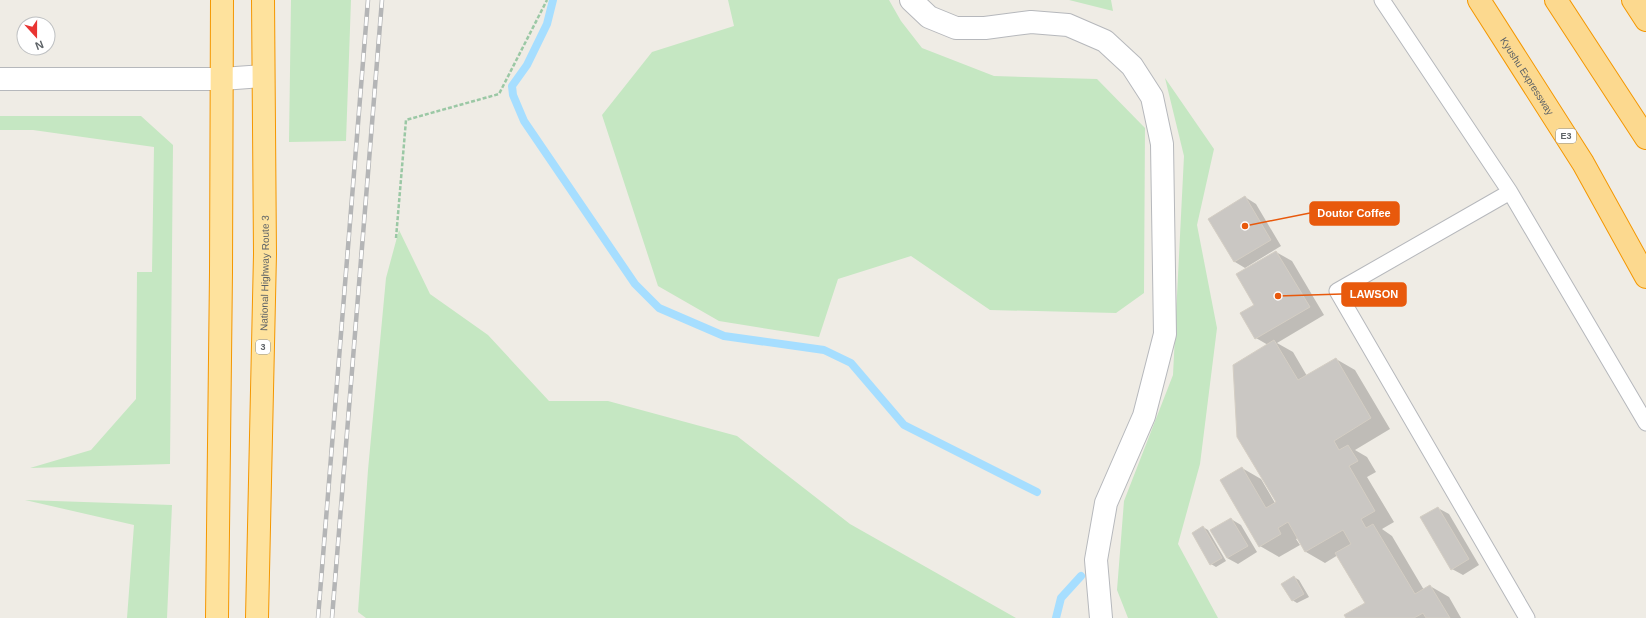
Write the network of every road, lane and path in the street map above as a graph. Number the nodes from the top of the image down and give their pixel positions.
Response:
1 (222, 0) edge
2 (263, 0) edge
3 (547, 0) edge
4 (911, 0) edge
5 (1382, 0) edge
6 (1479, 0) edge
7 (1556, 0) edge
8 (1633, 0) edge
9 (1644, 0) edge
10 (1646, 6) edge
11 (1646, 20) edge
12 (263, 76) junction
13 (0, 79) edge
14 (222, 79) junction
15 (1646, 138) edge
16 (1510, 192) junction
17 (396, 238) dead end
18 (1646, 276) edge
19 (1646, 423) edge
20 (217, 618) edge
21 (257, 618) edge
22 (1101, 618) edge
23 (1527, 618) edge

1 - 14 highway
2 - 12 highway, National Highway Route 3 / 3
3 - 17 path
4 - 22 street
5 - 16 lane
6 - 18 highway, Kyushu Expressway / E3
7 - 15 highway
8 - 11 highway
9 - 10 lane
12 - 14 street
12 - 21 highway, National Highway Route 3 / 3
13 - 14 street
14 - 20 highway
16 - 19 lane
16 - 23 lane

